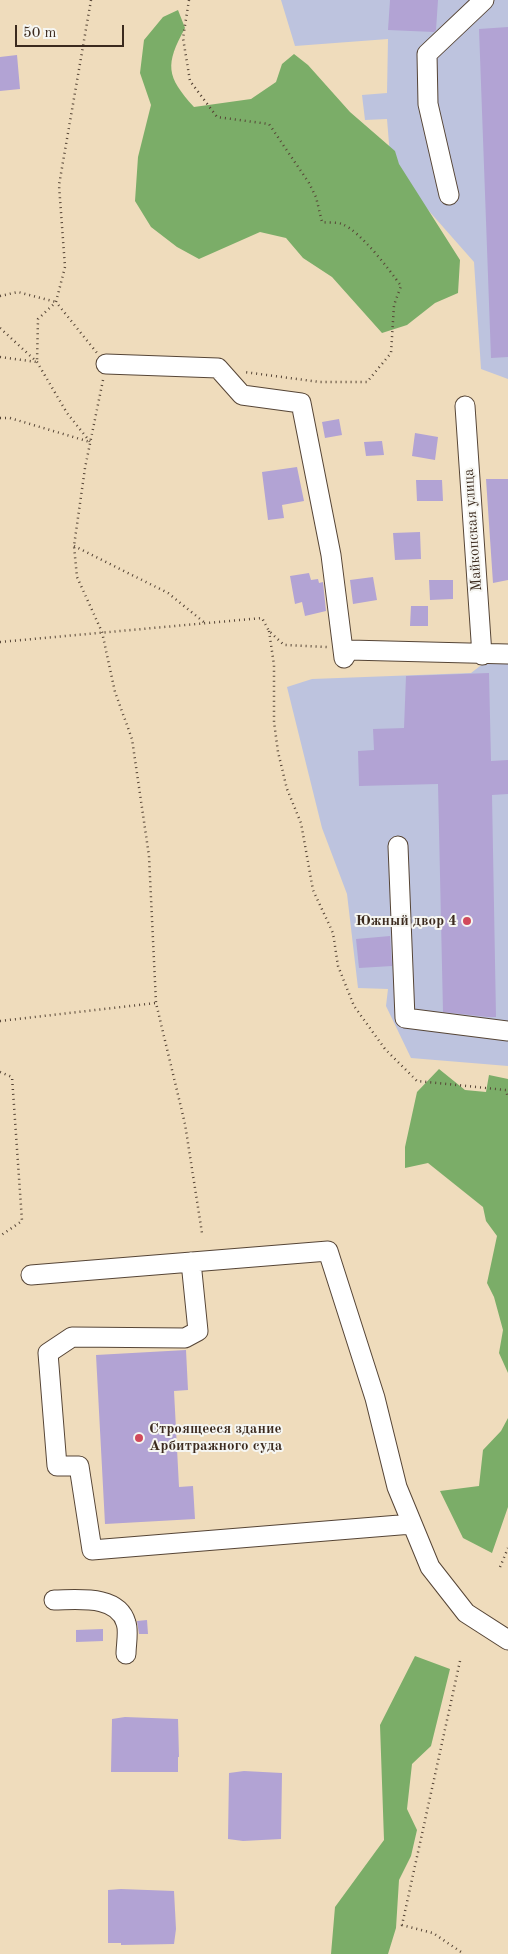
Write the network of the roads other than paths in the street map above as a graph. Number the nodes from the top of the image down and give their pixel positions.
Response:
1 (484, 0) edge
2 (449, 195) dead end
3 (106, 364) road end
4 (465, 406) dead end
5 (508, 654) edge
6 (482, 655) junction
7 (398, 846) dead end
8 (508, 1031) edge
9 (191, 1262) junction
10 (31, 1275) dead end
11 (412, 1524) junction
12 (54, 1600) dead end
13 (508, 1640) edge
14 (126, 1654) dead end

1 - 2 street
3 - 6 street
4 - 6 street, Майкопская улица
5 - 6 street
7 - 8 street
9 - 10 street
9 - 11 street
9 - 11 street
11 - 13 street
12 - 14 street

